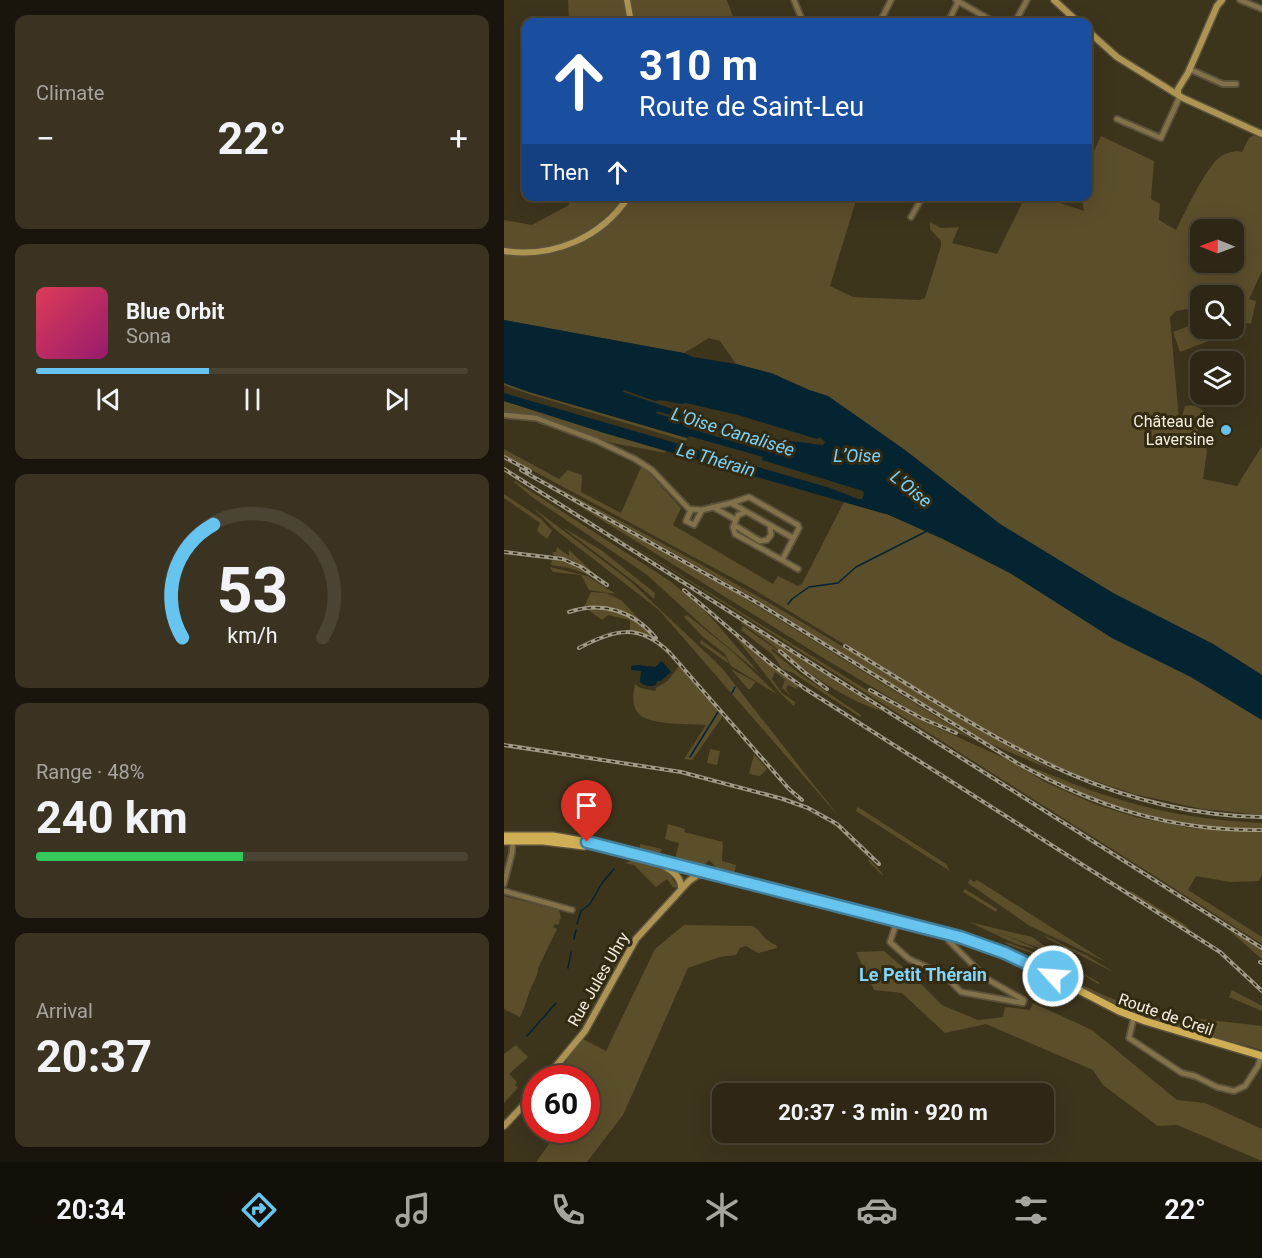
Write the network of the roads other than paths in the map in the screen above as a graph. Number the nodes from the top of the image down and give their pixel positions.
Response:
1 (627, 0) edge
2 (794, 0) edge
3 (891, 0) edge
4 (1027, 0) edge
5 (1057, 0) edge
6 (1215, 0) edge
7 (1223, 0) edge
8 (1240, 0) edge
9 (1260, 0) edge
10 (957, 1) edge
11 (1259, 8) edge
12 (630, 18) edge
13 (801, 18) edge
14 (882, 18) edge
15 (950, 18) edge
16 (987, 18) edge
17 (1017, 18) edge
18 (1073, 18) edge
19 (1092, 35) edge
20 (1189, 68) junction
21 (1236, 84) dead end
22 (1166, 85) junction
23 (1179, 95) junction
24 (1117, 119) dead end
25 (1262, 134) edge
26 (625, 201) edge
27 (920, 201) edge
28 (911, 217) dead end
29 (504, 251) edge
30 (504, 415) edge
31 (731, 503) junction
32 (713, 507) junction
33 (691, 510) junction
34 (702, 510) junction
35 (747, 512) junction
36 (735, 522) junction
37 (770, 525) junction
38 (793, 538) junction
39 (782, 560) junction
40 (798, 569) dead end
41 (504, 831) edge
42 (507, 838) edge
43 (632, 852) junction
44 (658, 863) junction
45 (691, 870) junction
46 (702, 874) junction
47 (689, 881) junction
48 (504, 884) edge
49 (681, 887) junction
50 (504, 891) edge
51 (676, 895) junction
52 (572, 910) dead end
53 (898, 922) junction
54 (949, 936) junction
55 (1134, 1018) junction
56 (1261, 1058) edge
57 (557, 1065) edge
58 (522, 1107) edge
59 (504, 1126) edge

1 - 12 street
2 - 13 street
3 - 14 street
4 - 17 street
5 - 18 street
6 - 7 street
6 - 20 street
7 - 20 street
8 - 11 street
9 - 11 street
10 - 15 street
10 - 16 street
19 - 22 street
20 - 21 street
20 - 22 street
20 - 23 street
22 - 23 street
23 - 24 street
23 - 25 street
26 - 29 street
27 - 28 street
30 - 33 street
31 - 32 street
31 - 35 street
31 - 38 street
32 - 34 street
32 - 36 street
33 - 34 street
33 - 34 street
35 - 36 street
35 - 37 street
36 - 37 street
36 - 39 street
37 - 38 street
38 - 39 street
39 - 40 street
41 - 42 street
42 - 43 main road
42 - 48 street
43 - 44 main road
43 - 45 main road
44 - 45 main road
44 - 49 street
45 - 46 main road
45 - 47 street, Rue Jules Uhry
45 - 49 street, Rue Jules Uhry
45 - 53 main road
46 - 47 street, Rue Jules Uhry
46 - 53 main road
47 - 51 street, Rue Jules Uhry
49 - 51 street, Rue Jules Uhry
50 - 52 street
51 - 57 street, Rue Jules Uhry
53 - 54 main road, Route de Creil
53 - 54 street
54 - 55 main road, Route de Creil
55 - 56 main road, Route de Creil
55 - 56 street
58 - 59 street

